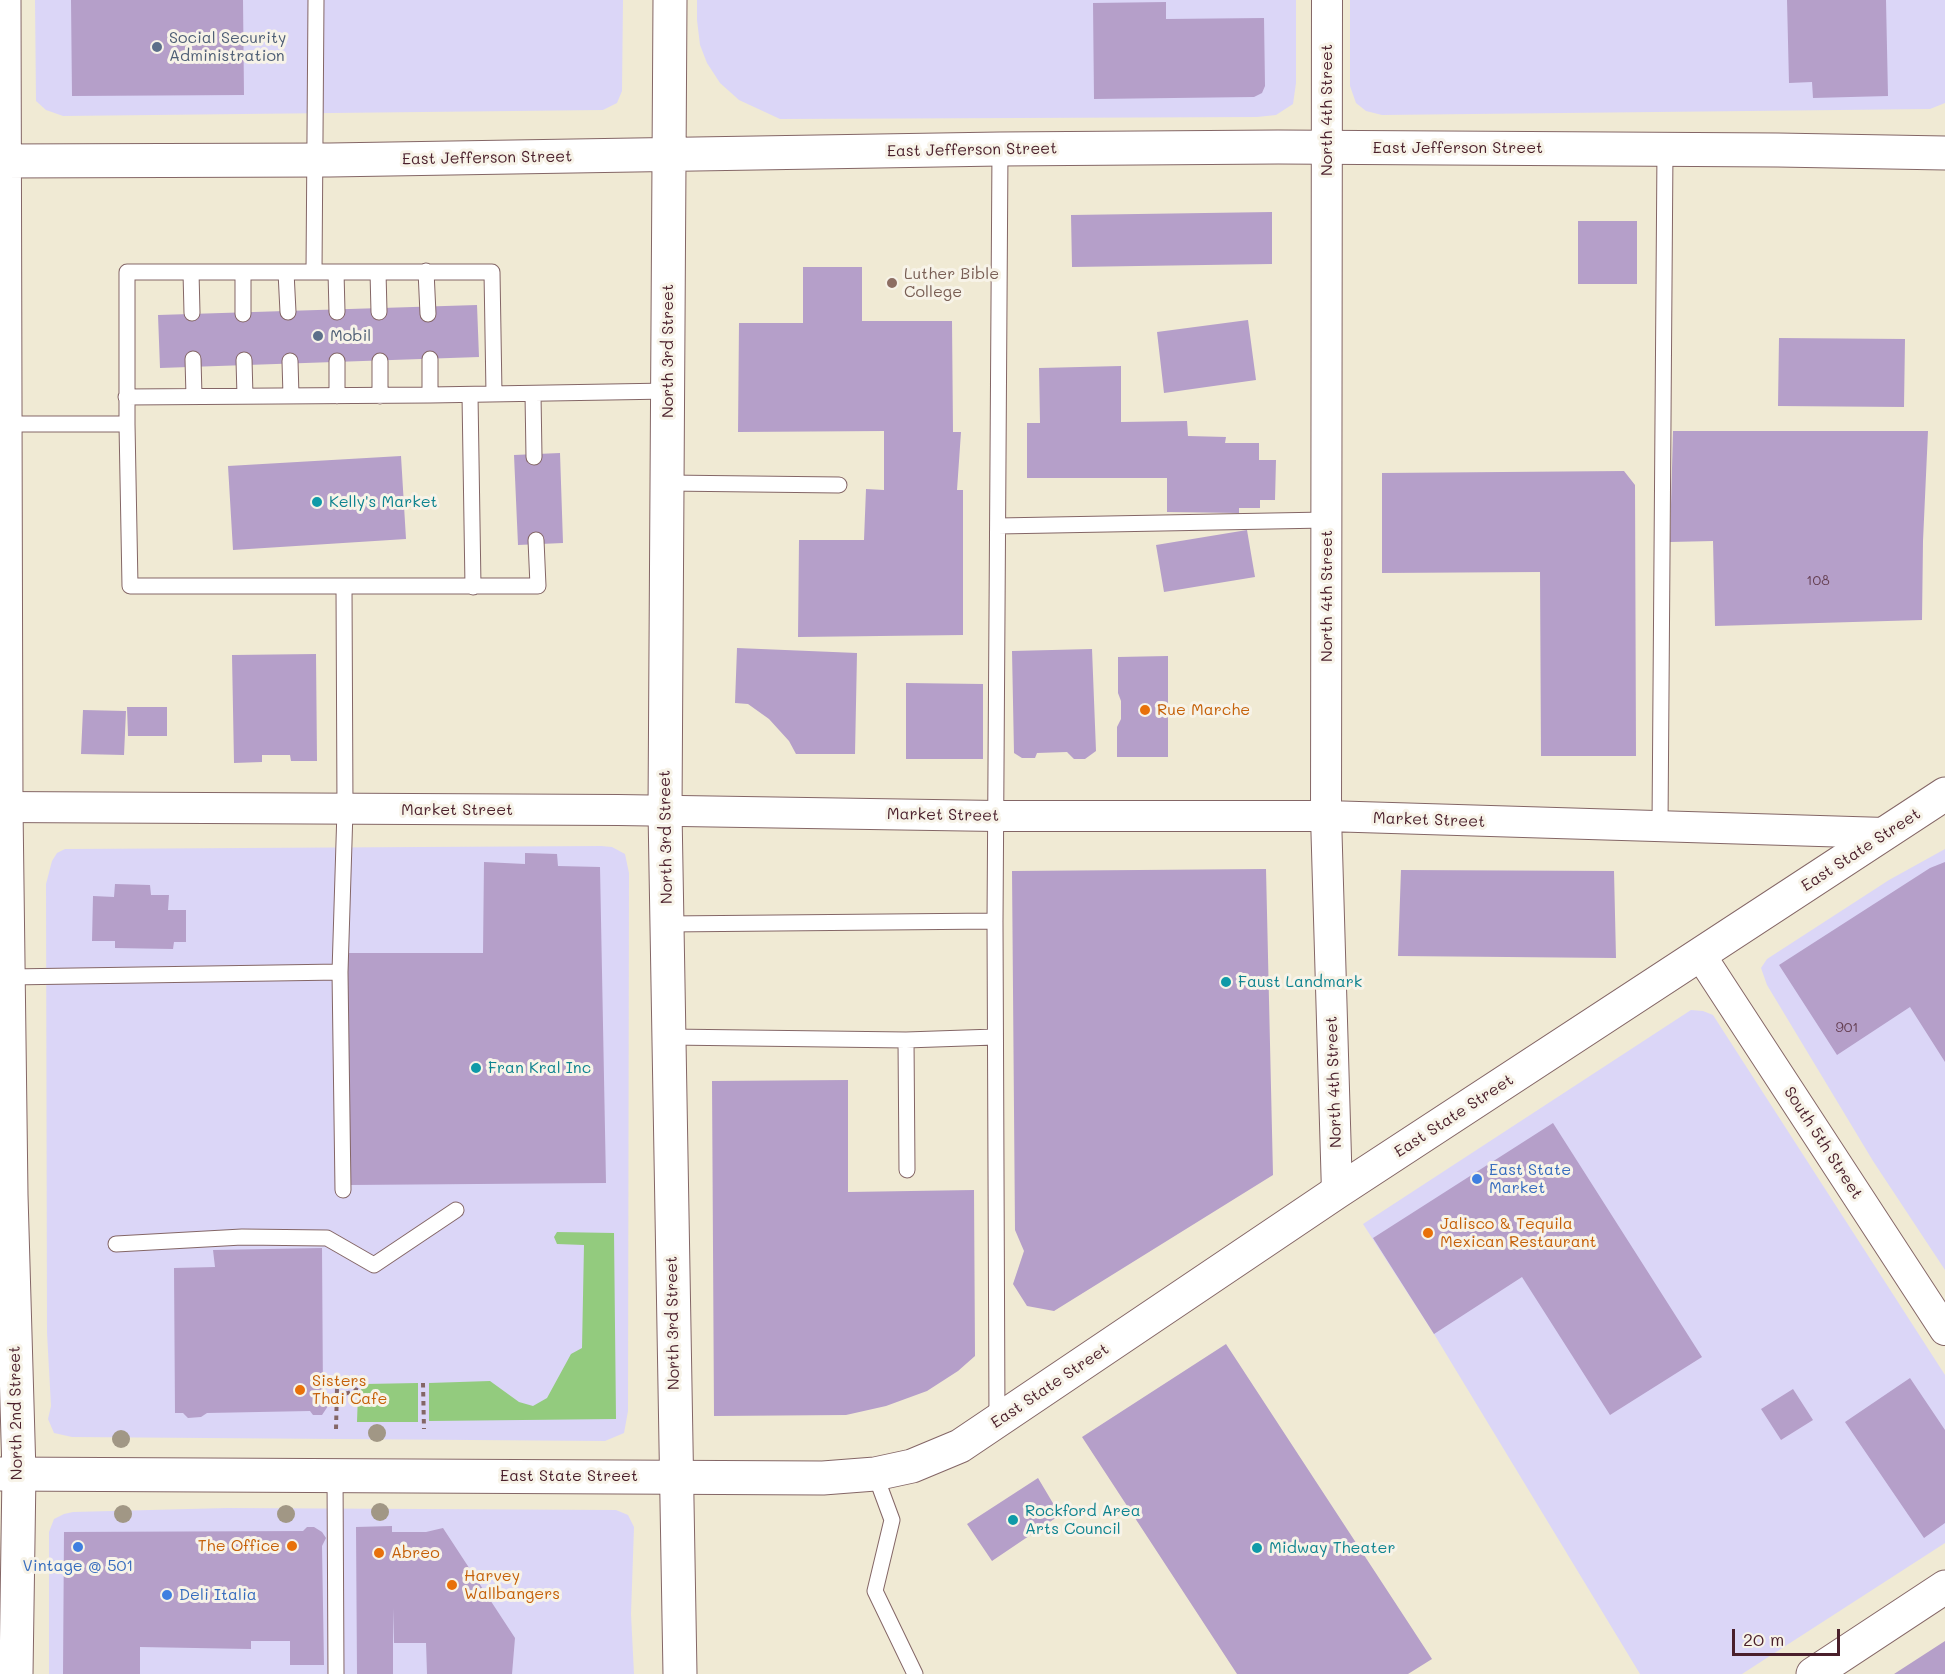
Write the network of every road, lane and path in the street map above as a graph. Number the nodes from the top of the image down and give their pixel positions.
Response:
1 (4, 0) edge
2 (316, 0) edge
3 (670, 0) edge
4 (1327, 0) edge
5 (1327, 147) junction
6 (1000, 149) junction
7 (1665, 149) junction
8 (1945, 153) edge
9 (670, 155) junction
10 (315, 160) junction
11 (3, 161) edge
12 (314, 271) junction
13 (426, 271) junction
14 (191, 272) junction
15 (243, 272) junction
16 (286, 272) junction
17 (336, 272) junction
18 (378, 272) junction
19 (288, 312) dead end
20 (337, 312) dead end
21 (379, 312) dead end
22 (192, 313) dead end
23 (243, 314) dead end
24 (428, 314) dead end
25 (193, 359) dead end
26 (430, 359) dead end
27 (244, 360) dead end
28 (290, 361) dead end
29 (337, 361) dead end
30 (380, 361) dead end
31 (669, 391) junction
32 (470, 394) junction
33 (494, 394) junction
34 (533, 394) junction
35 (430, 395) junction
36 (194, 396) junction
37 (245, 396) junction
38 (291, 396) junction
39 (337, 396) junction
40 (380, 396) junction
41 (126, 397) junction
42 (5, 424) junction
43 (127, 424) junction
44 (534, 457) dead end
45 (667, 483) junction
46 (838, 485) dead end
47 (1326, 520) junction
48 (998, 526) junction
49 (536, 540) dead end
50 (344, 587) junction
51 (472, 587) junction
52 (1945, 794) edge
53 (3, 807) edge
54 (345, 810) junction
55 (665, 811) junction
56 (996, 816) junction
57 (1326, 816) junction
58 (1660, 826) junction
59 (1885, 833) junction
60 (995, 921) junction
61 (667, 924) junction
62 (1701, 956) junction
63 (340, 972) junction
64 (9, 977) junction
65 (995, 1036) junction
66 (669, 1037) junction
67 (906, 1040) junction
68 (907, 1170) dead end
69 (343, 1190) dead end
70 (1336, 1192) junction
71 (456, 1210) dead end
72 (116, 1244) dead end
73 (1945, 1330) edge
74 (361, 1379) dead end
75 (423, 1383) dead end
76 (337, 1388) dead end
77 (336, 1396) junction
78 (997, 1421) junction
79 (336, 1429) dead end
80 (424, 1429) dead end
81 (9, 1474) edge
82 (335, 1474) junction
83 (875, 1474) junction
84 (675, 1477) junction
85 (1945, 1587) edge
86 (16, 1674) edge
87 (336, 1674) edge
88 (680, 1674) edge
89 (915, 1674) edge
90 (1813, 1674) edge

1 - 11 main road, North 2nd Street
2 - 10 lane
3 - 9 main road, North 3rd Street
4 - 5 street, North 4th Street
5 - 6 main road, East Jefferson Street
5 - 7 main road, East Jefferson Street
5 - 47 street, North 4th Street
6 - 9 main road, East Jefferson Street
6 - 48 lane
7 - 8 main road, East Jefferson Street
7 - 58 lane
9 - 10 main road, East Jefferson Street
9 - 31 main road, North 3rd Street
10 - 11 main road, East Jefferson Street
10 - 12 lane
11 - 42 main road, North 2nd Street
12 - 16 lane
12 - 17 lane
13 - 18 lane
13 - 24 lane
13 - 33 lane
14 - 15 lane
14 - 22 lane
14 - 41 lane
15 - 16 lane
15 - 23 lane
16 - 19 lane
17 - 18 lane
17 - 20 lane
18 - 21 lane
25 - 36 lane
26 - 35 lane
27 - 37 lane
28 - 38 lane
29 - 39 lane
30 - 40 lane
31 - 34 lane
31 - 45 main road, North 3rd Street
32 - 33 lane
32 - 35 lane
32 - 51 lane
33 - 34 lane
34 - 44 lane
35 - 40 lane
36 - 37 lane
36 - 41 lane
37 - 38 lane
38 - 39 lane
39 - 40 lane
41 - 43 lane
42 - 43 lane
42 - 53 main road, North 2nd Street
43 - 50 lane
45 - 46 lane
45 - 55 main road, North 3rd Street
47 - 48 lane
47 - 57 street, North 4th Street
48 - 56 lane
49 - 51 lane
50 - 51 lane
50 - 54 lane
52 - 59 main road, East State Street
53 - 54 street, Market Street
53 - 64 main road, North 2nd Street
54 - 55 street, Market Street
54 - 63 lane
55 - 56 street, Market Street
55 - 61 main road, North 3rd Street
56 - 57 street, Market Street
56 - 60 lane
57 - 58 street, Market Street
57 - 70 street, North 4th Street
58 - 59 street, Market Street
59 - 62 main road, East State Street
60 - 61 lane
60 - 65 lane
61 - 66 main road, North 3rd Street
62 - 70 main road, East State Street
62 - 73 street, South 5th Street
63 - 64 lane
63 - 69 lane
64 - 81 main road, North 2nd Street
65 - 67 lane
65 - 78 lane
66 - 67 lane
66 - 84 main road, North 3rd Street
67 - 68 lane
70 - 78 main road, East State Street
71 - 72 lane
74 - 77 path
75 - 80 path
76 - 77 path
77 - 79 path
78 - 83 main road, East State Street
81 - 82 main road, East State Street
81 - 86 main road, North 2nd Street
82 - 84 main road, East State Street
82 - 87 lane
83 - 84 main road, East State Street
83 - 89 lane
84 - 88 main road, North 3rd Street
85 - 90 main road

